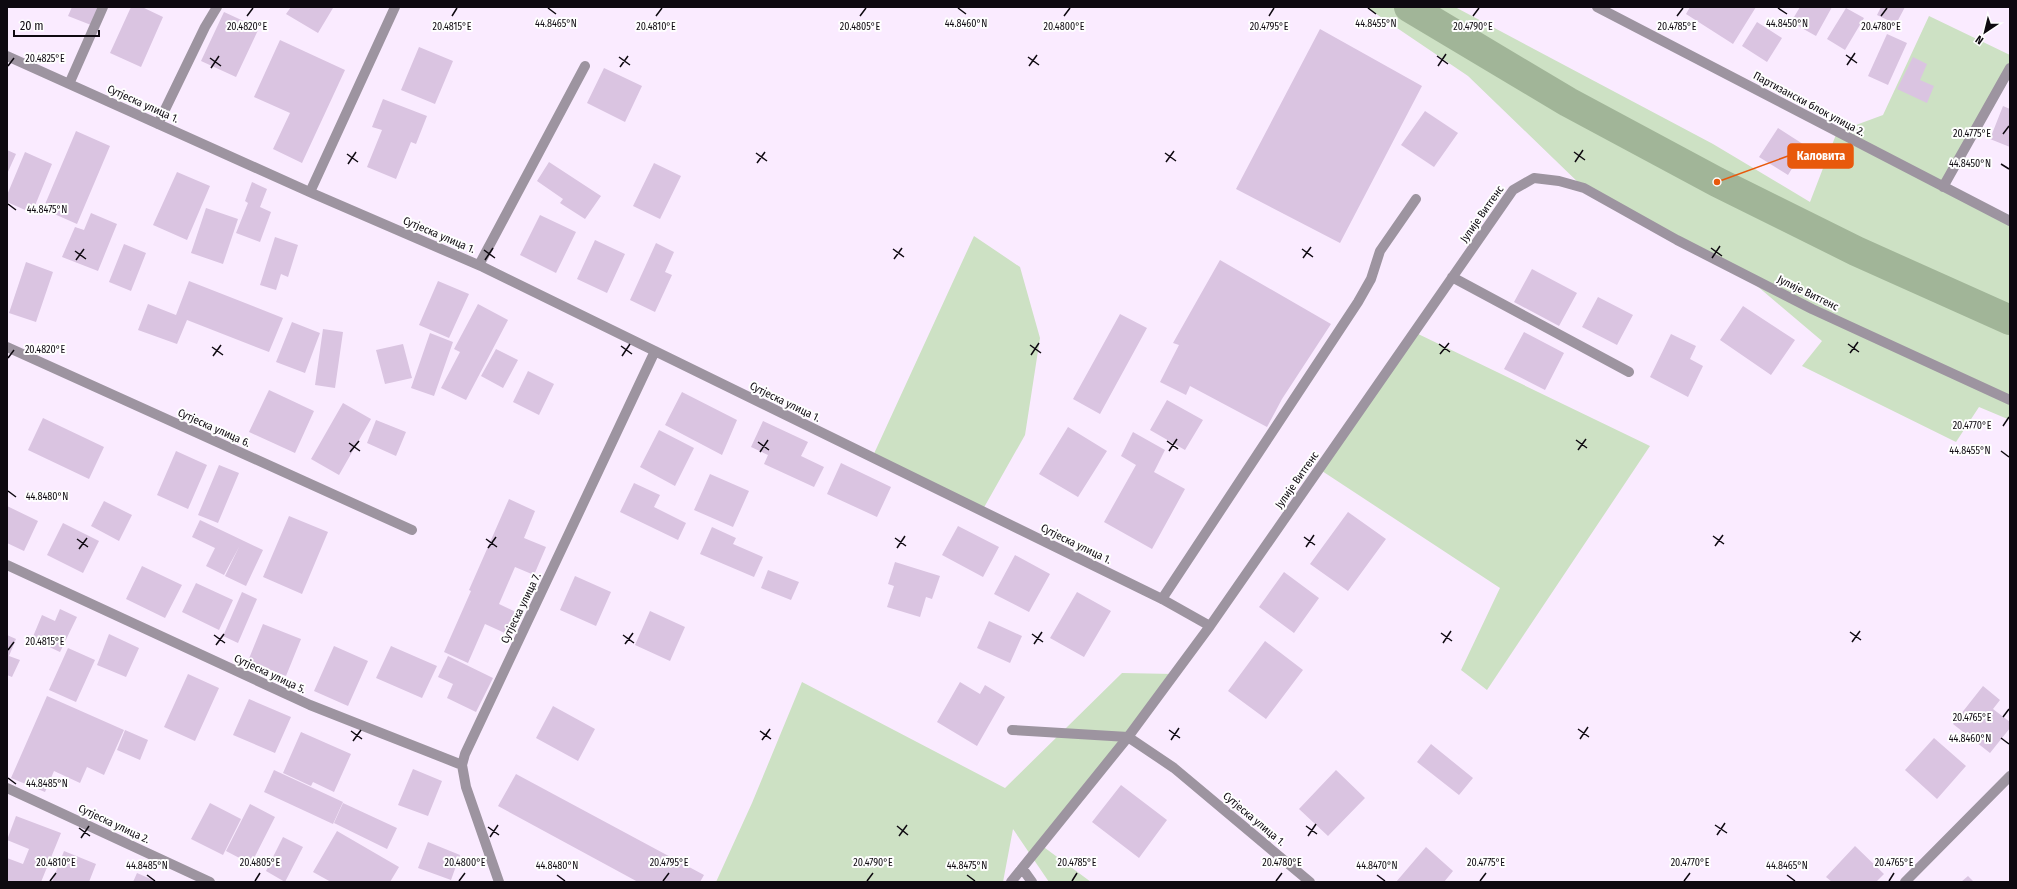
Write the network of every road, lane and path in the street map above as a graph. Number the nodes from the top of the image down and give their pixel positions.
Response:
1 (103, 7) edge
2 (217, 7) edge
3 (395, 7) edge
4 (1597, 7) edge
5 (7, 56) edge
6 (585, 66) dead end
7 (2010, 68) edge
8 (69, 84) junction
9 (158, 124) junction
10 (1943, 187) junction
11 (310, 192) junction
12 (1416, 199) dead end
13 (2010, 221) edge
14 (479, 265) junction
15 (1452, 277) junction
16 (7, 347) edge
17 (655, 351) junction
18 (1629, 372) dead end
19 (2010, 400) edge
20 (412, 530) dead end
21 (7, 565) edge
22 (1162, 599) junction
23 (1210, 626) junction
24 (1012, 730) dead end
25 (1128, 737) junction
26 (462, 765) junction
27 (2010, 776) edge
28 (7, 788) edge
29 (1022, 868) junction
30 (210, 882) edge
31 (499, 882) edge
32 (1011, 882) edge
33 (1032, 882) edge
34 (1310, 882) edge
35 (1905, 882) edge

1 - 8 street
2 - 9 street
3 - 11 street
4 - 10 street, Партизански блок улица 2.
5 - 8 street, Сутјеска улица 1.
6 - 14 street
7 - 10 street
8 - 9 street, Сутјеска улица 1.
9 - 11 street, Сутјеска улица 1.
10 - 13 street, Партизански блок улица 2.
11 - 14 street, Сутјеска улица 1.
12 - 22 street
14 - 17 street, Сутјеска улица 1.
15 - 18 street
15 - 19 street, Јулије Витгенс
15 - 23 street, Јулије Витгенс
16 - 20 street, Сутјеска улица 6.
17 - 22 street, Сутјеска улица 1.
17 - 26 street, Сутјеска улица 7.
21 - 26 street, Сутјеска улица 5.
22 - 23 street, Сутјеска улица 1.
23 - 25 street
24 - 25 street
25 - 29 street
25 - 34 street, Сутјеска улица 1.
26 - 31 street
27 - 35 street
28 - 30 street, Сутјеска улица 2.
29 - 32 street
29 - 33 street

